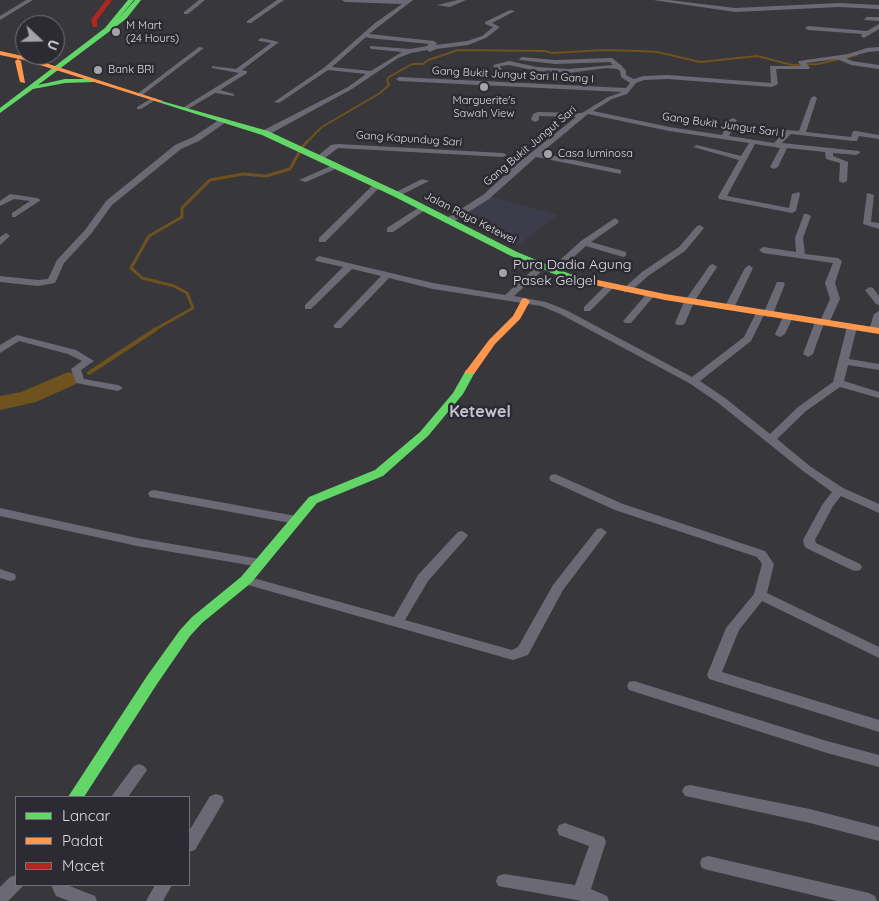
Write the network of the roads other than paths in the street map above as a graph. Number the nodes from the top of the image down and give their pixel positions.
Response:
1 (30, 0) edge
2 (109, 0) edge
3 (117, 0) edge
4 (131, 0) edge
5 (138, 0) edge
6 (202, 0) edge
7 (281, 0) edge
8 (345, 0) edge
9 (463, 0) edge
10 (656, 0) edge
11 (362, 1) edge
12 (387, 1) edge
13 (409, 1) edge
14 (837, 2) edge
15 (440, 5) dead end
16 (879, 7) edge
17 (512, 11) dead end
18 (186, 13) dead end
19 (0, 18) edge
20 (867, 19) dead end
21 (879, 19) edge
22 (249, 22) dead end
23 (879, 26) edge
24 (808, 28) dead end
25 (107, 29) junction
26 (869, 32) edge
27 (90, 34) junction
28 (369, 36) dead end
29 (261, 40) dead end
30 (69, 43) dead end
31 (372, 47) dead end
32 (201, 48) dead end
33 (879, 49) edge
34 (410, 51) junction
35 (2, 54) edge
36 (15, 57) edge
37 (396, 57) junction
38 (839, 58) junction
39 (522, 59) dead end
40 (22, 65) edge
41 (49, 66) edge
42 (214, 67) dead end
43 (620, 67) junction
44 (879, 67) edge
45 (327, 68) junction
46 (239, 69) junction
47 (371, 73) junction
48 (501, 78) dead end
49 (399, 79) dead end
50 (90, 80) junction
51 (23, 82) junction
52 (634, 82) junction
53 (214, 91) junction
54 (627, 91) junction
55 (139, 95) junction
56 (232, 95) dead end
57 (20, 96) junction
58 (814, 98) dead end
59 (154, 99) junction
60 (277, 102) dead end
61 (1, 108) edge
62 (139, 108) dead end
63 (186, 108) junction
64 (585, 114) junction
65 (225, 120) junction
66 (534, 120) dead end
67 (733, 120) dead end
68 (265, 133) junction
69 (802, 133) junction
70 (878, 136) edge
71 (724, 138) junction
72 (753, 142) junction
73 (776, 145) junction
74 (784, 146) junction
75 (878, 146) edge
76 (697, 147) dead end
77 (829, 150) junction
78 (856, 153) dead end
79 (535, 154) junction
80 (503, 155) dead end
81 (318, 159) junction
82 (743, 159) junction
83 (336, 167) junction
84 (774, 167) dead end
85 (618, 172) dead end
86 (303, 180) dead end
87 (425, 181) dead end
88 (843, 181) dead end
89 (378, 185) junction
90 (33, 189) dead end
91 (396, 194) junction
92 (796, 194) dead end
93 (870, 195) dead end
94 (22, 197) junction
95 (0, 204) edge
96 (424, 208) junction
97 (15, 216) dead end
98 (807, 216) dead end
99 (448, 220) junction
100 (616, 221) dead end
101 (879, 226) edge
102 (700, 228) dead end
103 (390, 230) dead end
104 (322, 240) dead end
105 (584, 243) junction
106 (763, 250) dead end
107 (623, 254) dead end
108 (801, 256) junction
109 (319, 259) dead end
110 (350, 266) junction
111 (541, 266) junction
112 (713, 267) dead end
113 (749, 268) dead end
114 (553, 271) junction
115 (386, 276) junction
116 (0, 279) edge
117 (780, 284) dead end
118 (610, 286) junction
119 (627, 290) junction
120 (870, 290) dead end
121 (651, 294) junction
122 (507, 298) junction
123 (525, 301) junction
124 (689, 302) junction
125 (879, 302) edge
126 (308, 307) dead end
127 (729, 308) junction
128 (587, 309) dead end
129 (764, 314) junction
130 (879, 314) edge
131 (788, 317) junction
132 (628, 320) dead end
133 (822, 322) junction
134 (680, 323) dead end
135 (338, 326) dead end
136 (852, 327) junction
137 (877, 330) edge
138 (780, 334) dead end
139 (0, 350) edge
140 (808, 354) dead end
141 (845, 361) junction
142 (879, 367) edge
143 (693, 381) junction
144 (838, 383) junction
145 (118, 388) dead end
146 (876, 395) edge
147 (771, 439) junction
148 (556, 478) dead end
149 (839, 491) junction
150 (154, 494) dead end
151 (879, 509) edge
152 (0, 512) edge
153 (296, 520) junction
154 (601, 532) dead end
155 (462, 535) dead end
156 (260, 563) junction
157 (856, 567) dead end
158 (246, 580) junction
159 (760, 595) junction
160 (397, 623) junction
161 (879, 653) edge
162 (634, 686) dead end
163 (879, 726) edge
164 (879, 761) edge
165 (139, 770) dead end
166 (690, 791) dead end
167 (77, 796) edge
168 (121, 796) edge
169 (216, 801) dead end
170 (565, 830) dead end
171 (879, 834) edge
172 (190, 843) edge
173 (708, 863) dead end
174 (504, 881) dead end
175 (15, 883) edge
176 (58, 886) edge
177 (163, 886) edge
178 (581, 893) junction
179 (0, 898) edge
180 (89, 901) edge
181 (154, 901) edge
182 (601, 901) edge
183 (869, 901) edge

1 - 19 street
2 - 27 main road
3 - 27 main road
4 - 25 main road
5 - 25 main road
6 - 18 street
7 - 22 street
8 - 11 street
9 - 15 street
10 - 14 street
11 - 12 street
12 - 13 street
13 - 45 street
14 - 16 street
17 - 37 street
20 - 21 street
23 - 26 street
24 - 26 street
25 - 27 main road
27 - 30 main road
27 - 41 main road
27 - 50 main road
28 - 34 street
29 - 46 street
31 - 34 street
32 - 55 street
33 - 38 street
34 - 37 street
35 - 36 main road, Jalan Raya Ketewel
37 - 47 street
38 - 44 street
38 - 52 street
39 - 43 street
40 - 51 main road
41 - 50 main road, Jalan Raya Ketewel
41 - 51 main road
41 - 57 main road
42 - 46 street
43 - 48 street
43 - 52 street
45 - 47 street
45 - 60 street
46 - 53 street
47 - 68 street
49 - 54 street, Gang Bukit Jungut Sari II Gang I
50 - 55 main road, Jalan Raya Ketewel
50 - 57 main road
51 - 61 main road
52 - 54 street
53 - 56 street
53 - 63 street
54 - 64 street, Gang Bukit Jungut Sari
55 - 59 main road, Jalan Raya Ketewel
57 - 61 main road
58 - 69 street
59 - 62 street
59 - 63 main road, Jalan Raya Ketewel
63 - 65 main road, Jalan Raya Ketewel
64 - 66 street, Gang Bukit Jungut Sari I
64 - 71 street, Gang Bukit Jungut Sari I
64 - 79 street, Gang Bukit Jungut Sari
65 - 68 main road, Jalan Raya Ketewel
65 - 116 street
67 - 71 street
68 - 81 main road, Jalan Raya Ketewel
69 - 70 street
69 - 73 street
70 - 75 street
71 - 72 street, Gang Bukit Jungut Sari I
72 - 73 street, Gang Bukit Jungut Sari I
72 - 82 street
73 - 74 street, Gang Bukit Jungut Sari I
74 - 77 street, Gang Bukit Jungut Sari I
74 - 84 street
76 - 82 street
77 - 78 street, Gang Bukit Jungut Sari I
77 - 88 street
79 - 85 street
79 - 99 street, Gang Bukit Jungut Sari
80 - 81 street, Gang Kapundug Sari
81 - 83 main road, Jalan Raya Ketewel
82 - 92 street
83 - 86 street
83 - 89 main road, Jalan Raya Ketewel
87 - 91 street
89 - 91 main road, Jalan Raya Ketewel
89 - 104 street
90 - 94 street
91 - 96 main road, Jalan Raya Ketewel
93 - 101 street
94 - 95 street
94 - 97 street
96 - 99 main road, Jalan Raya Ketewel
96 - 103 street
98 - 108 street
99 - 111 main road, Jalan Raya Ketewel
100 - 105 street
102 - 119 street
105 - 107 street
105 - 114 street
106 - 108 street
108 - 133 street
109 - 110 street
110 - 115 street
110 - 126 street
111 - 114 main road, Jalan Raya Ketewel
111 - 122 street
112 - 124 street
113 - 127 street
114 - 118 main road, Jalan Raya Ketewel
115 - 122 street
115 - 135 street
117 - 129 street
118 - 119 main road, Jalan Raya Ketewel
118 - 128 street
119 - 121 main road, Jalan Raya Ketewel
120 - 125 street
121 - 124 main road, Jalan Raya Ketewel
121 - 132 street
122 - 123 street
123 - 143 street
123 - 153 main road
124 - 127 main road, Jalan Raya Ketewel
124 - 134 street
127 - 129 main road, Jalan Raya Ketewel
129 - 131 main road, Jalan Raya Ketewel
129 - 143 street
130 - 137 street
131 - 133 main road, Jalan Raya Ketewel
131 - 138 street
133 - 136 main road, Jalan Raya Ketewel
133 - 140 street
136 - 137 main road, Jalan Raya Ketewel
136 - 141 street
139 - 145 street
141 - 142 street
141 - 144 street
143 - 147 street
144 - 146 street
144 - 147 street
147 - 149 street
148 - 159 street
149 - 151 street
149 - 157 street
150 - 153 street
152 - 156 street
153 - 156 main road
154 - 160 street
155 - 160 street
156 - 158 main road
158 - 160 street
158 - 167 main road
159 - 161 street
159 - 163 street
162 - 164 street
165 - 168 street
166 - 171 street
169 - 172 street
170 - 178 street
173 - 183 street
174 - 178 street
175 - 179 street
176 - 180 street
177 - 181 street
178 - 182 street

